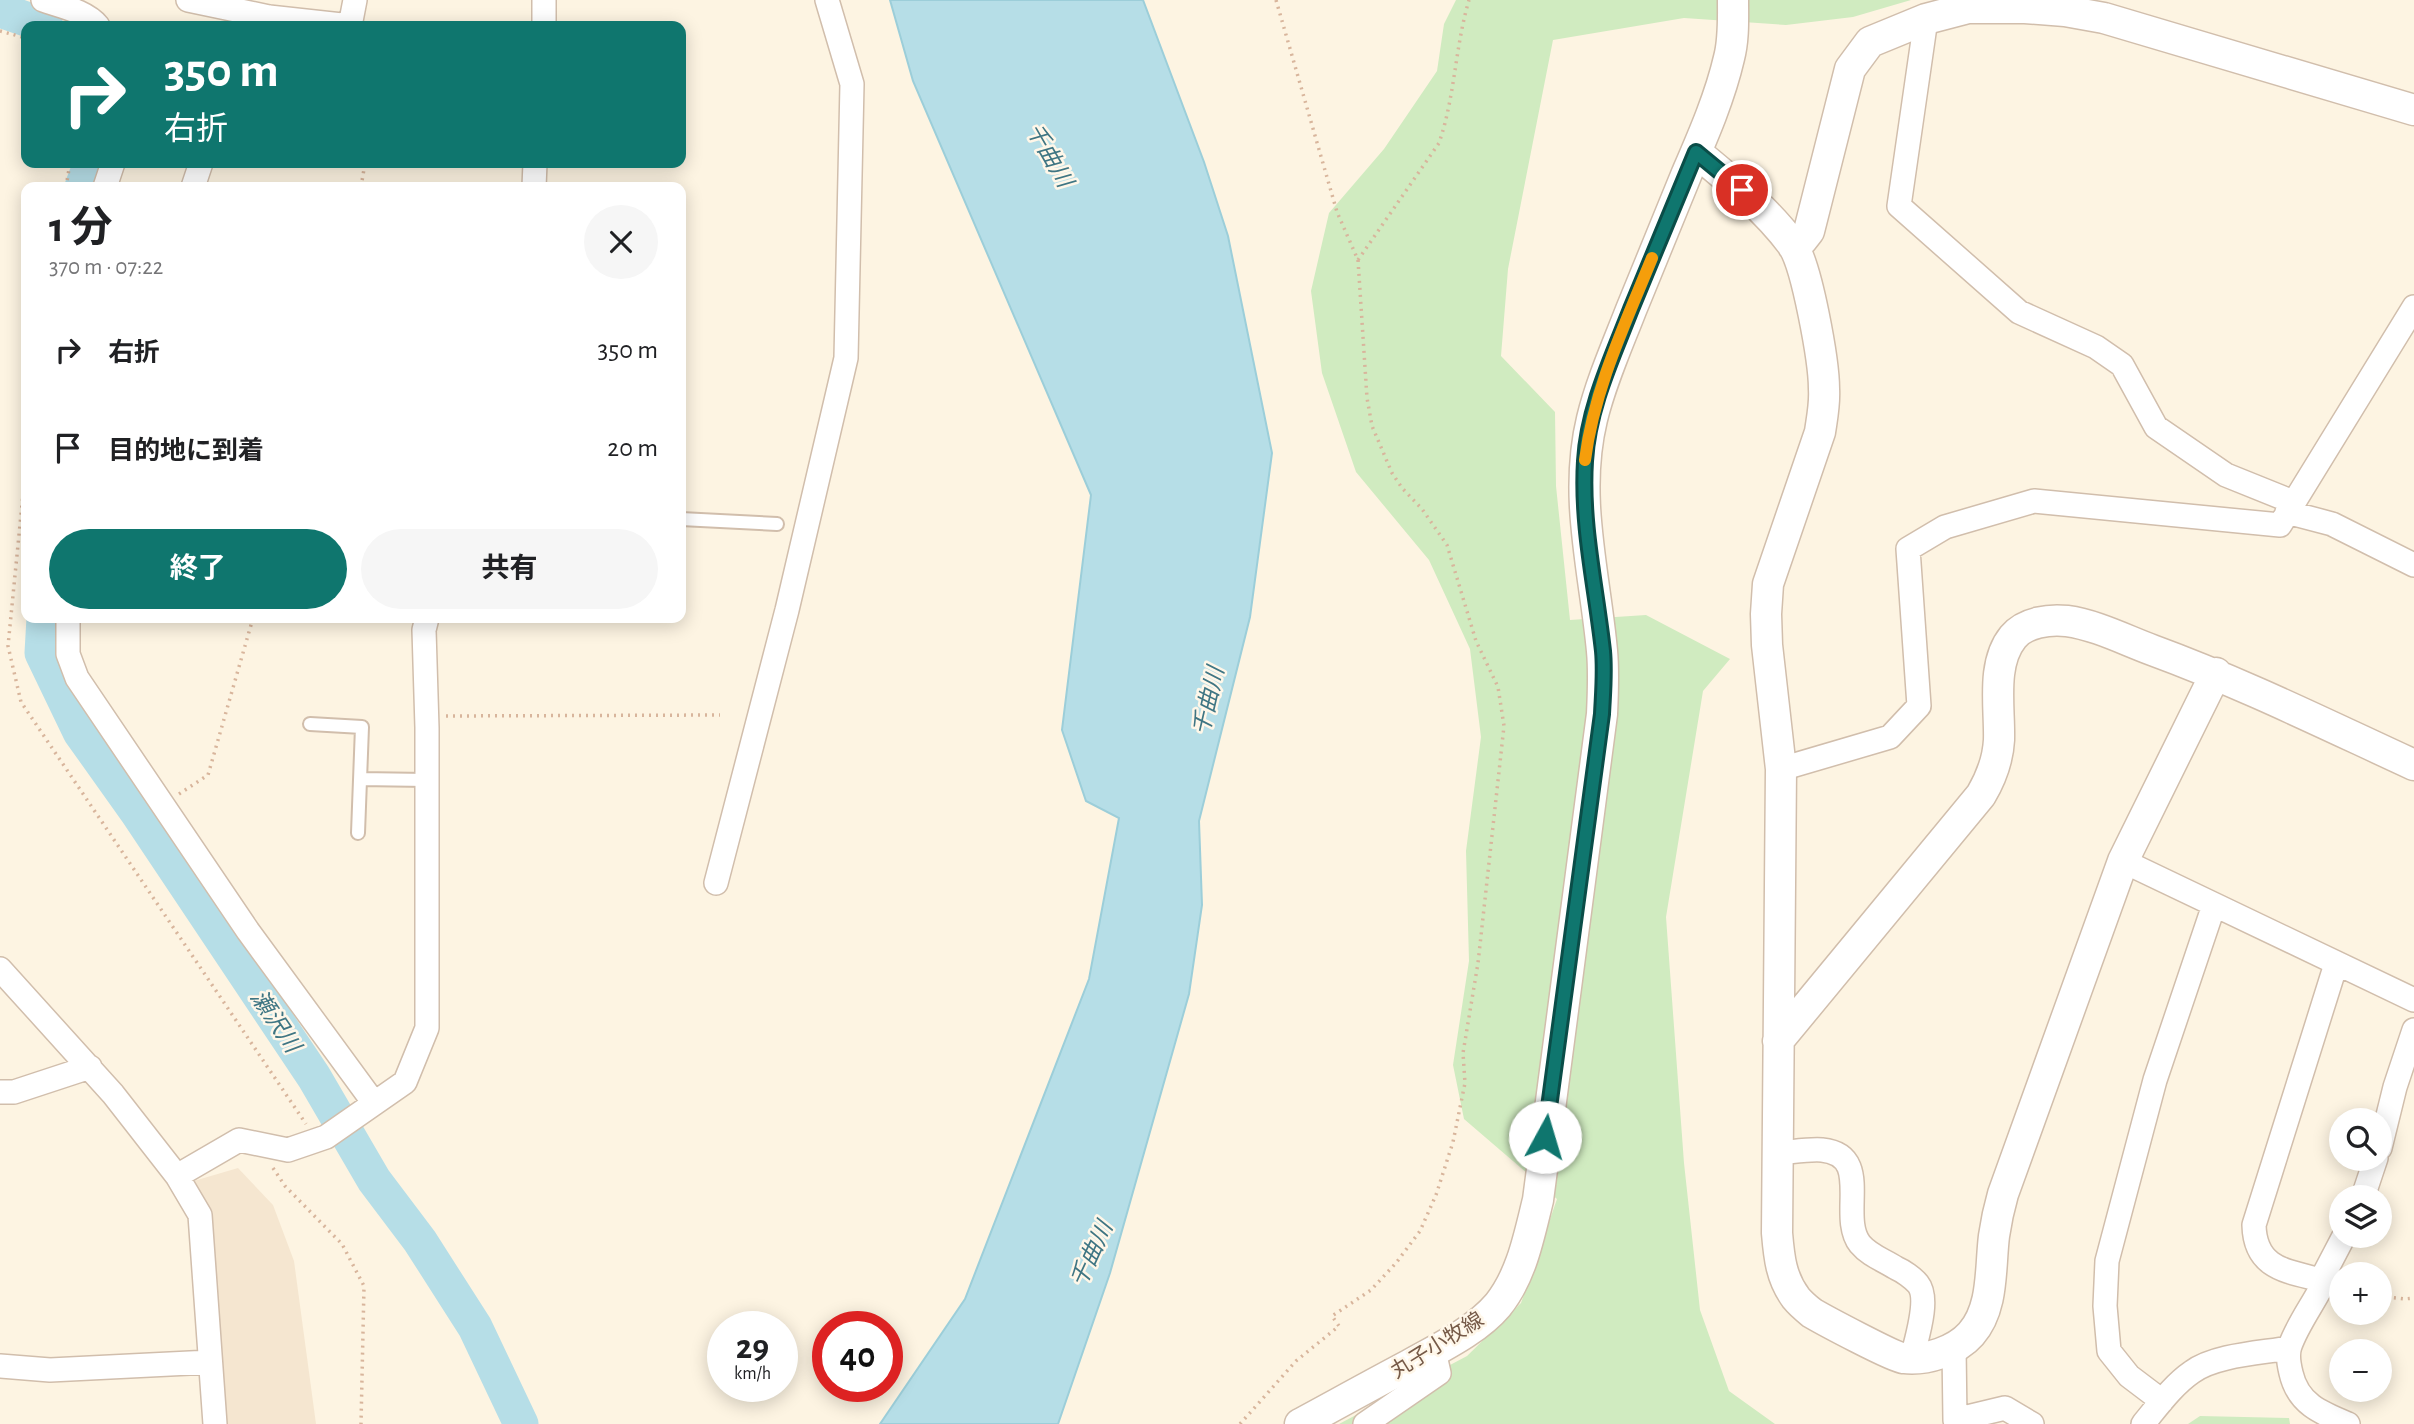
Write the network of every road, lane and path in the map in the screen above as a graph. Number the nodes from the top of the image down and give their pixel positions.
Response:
1 (43, 0) edge
2 (188, 0) edge
3 (355, 0) edge
4 (544, 0) edge
5 (827, 0) edge
6 (1276, 0) edge
7 (1469, 0) edge
8 (1733, 0) edge
9 (234, 5) edge
10 (2034, 5) edge
11 (1926, 19) junction
12 (94, 21) edge
13 (265, 21) edge
14 (351, 21) edge
15 (544, 21) edge
16 (0, 31) edge
17 (21, 37) edge
18 (2414, 110) edge
19 (1696, 152) junction
20 (1793, 246) junction
21 (1357, 260) junction
22 (2414, 307) edge
23 (2290, 507) junction
24 (21, 515) edge
25 (686, 519) edge
26 (777, 524) dead end
27 (2414, 565) edge
28 (68, 623) edge
29 (252, 623) edge
30 (426, 623) edge
31 (2216, 673) junction
32 (720, 715) dead end
33 (426, 716) junction
34 (310, 724) dead end
35 (2414, 765) edge
36 (1781, 769) junction
37 (360, 779) junction
38 (427, 780) junction
39 (162, 805) junction
40 (358, 833) dead end
41 (2123, 861) junction
42 (716, 883) dead end
43 (2214, 905) junction
44 (2336, 964) junction
45 (0, 969) edge
46 (2414, 1000) edge
47 (2414, 1030) edge
48 (1778, 1041) junction
49 (90, 1068) junction
50 (2405, 1086) edge
51 (0, 1092) edge
52 (367, 1107) junction
53 (2392, 1118) edge
54 (321, 1138) junction
55 (271, 1146) junction
56 (1779, 1153) junction
57 (177, 1176) junction
58 (2338, 1248) edge
59 (2321, 1280) junction
60 (2414, 1297) edge
61 (2392, 1298) edge
62 (1954, 1348) junction
63 (2289, 1348) junction
64 (1434, 1351) junction
65 (1912, 1358) junction
66 (210, 1362) junction
67 (0, 1366) edge
68 (2162, 1401) junction
69 (1952, 1422) edge
70 (215, 1424) edge
71 (361, 1424) edge
72 (1240, 1424) edge
73 (1300, 1424) edge
74 (1365, 1424) edge
75 (2032, 1424) edge
76 (2143, 1424) edge
77 (2348, 1424) edge

1 - 12 street
2 - 9 street
3 - 14 street
4 - 15 street
5 - 42 street
6 - 21 path
7 - 21 path
8 - 19 street, 丸子小牧線
9 - 13 street
10 - 11 street
10 - 18 street
11 - 20 street
11 - 23 street
16 - 17 path
19 - 20 street
19 - 64 street, 丸子小牧線
20 - 36 street
21 - 72 path
22 - 23 street
23 - 27 street
23 - 36 street
24 - 54 path
25 - 26 lane
28 - 39 street
29 - 39 path
30 - 33 street
31 - 35 street
31 - 41 street
31 - 48 street
32 - 33 path
33 - 38 street
34 - 37 lane
36 - 48 street
37 - 38 lane
37 - 40 lane
38 - 52 street
39 - 52 street
41 - 43 street
41 - 62 street
43 - 44 street
43 - 68 street
44 - 46 street
44 - 59 street
45 - 49 street
47 - 50 street
48 - 56 street
49 - 51 street
49 - 57 street
50 - 53 street
52 - 54 street
54 - 55 street
55 - 57 street
55 - 71 path
56 - 65 street
56 - 65 street
57 - 66 street
58 - 59 street
59 - 63 street
60 - 61 path
62 - 65 street
62 - 69 street
63 - 68 street
63 - 77 street
64 - 73 street, 丸子小牧線
64 - 74 street
66 - 67 street
66 - 70 street
68 - 76 street
69 - 75 street

